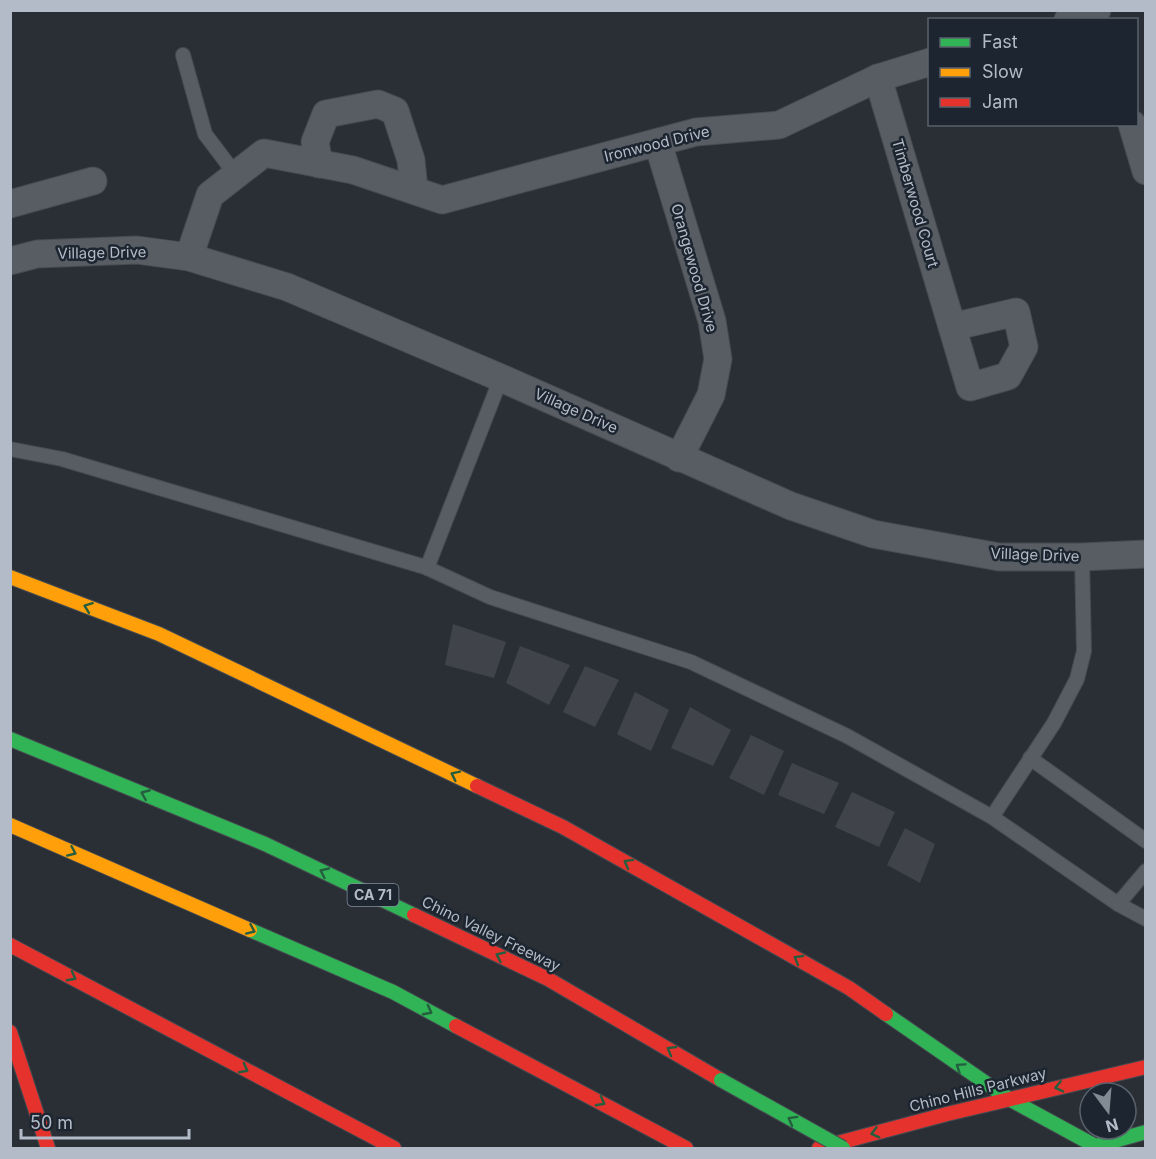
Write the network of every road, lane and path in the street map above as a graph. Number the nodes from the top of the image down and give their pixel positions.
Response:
1 (1097, 10) edge
2 (1074, 18) edge
3 (183, 54) dead end
4 (928, 63) edge
5 (878, 78) junction
6 (1133, 126) edge
7 (658, 143) junction
8 (319, 164) junction
9 (1146, 171) edge
10 (236, 175) junction
11 (93, 181) dead end
12 (414, 190) junction
13 (10, 204) edge
14 (189, 257) junction
15 (10, 261) edge
16 (952, 327) dead end
17 (501, 378) junction
18 (10, 449) edge
19 (679, 458) junction
20 (1146, 554) edge
21 (1082, 557) junction
22 (427, 568) junction
23 (10, 577) edge
24 (10, 738) edge
25 (1030, 758) junction
26 (992, 817) junction
27 (15, 827) edge
28 (1146, 841) edge
29 (1146, 871) edge
30 (1118, 904) junction
31 (1146, 919) edge
32 (10, 945) edge
33 (10, 1032) edge
34 (1146, 1067) edge
35 (1009, 1099) junction
36 (1146, 1132) edge
37 (1095, 1148) edge
38 (48, 1149) edge
39 (394, 1149) edge
40 (686, 1149) edge
41 (819, 1149) edge
42 (843, 1149) edge

1 - 2 street
3 - 10 lane
4 - 5 street, Ironwood Drive
5 - 7 street, Ironwood Drive
5 - 16 street, Timberwood Court
6 - 9 street
7 - 12 street, Ironwood Drive
7 - 19 street, Orangewood Drive
8 - 10 street, Ironwood Drive
8 - 12 street, Ironwood Drive
8 - 12 street
10 - 14 street, Ironwood Drive
11 - 13 street
14 - 15 street, Village Drive
14 - 17 street, Village Drive
17 - 19 street, Village Drive
17 - 22 lane
18 - 22 lane
19 - 21 street, Village Drive
20 - 21 street, Village Drive
21 - 25 lane
22 - 26 lane
35 -> 23 main road
42 -> 24 main road, Chino Valley Freeway / CA 71, bridge
25 - 26 lane
25 - 28 lane
26 - 30 lane
27 -> 40 main road
29 - 30 lane
30 - 31 lane
32 -> 39 main road
33 - 38 main road
34 -> 35 main road, Chino Hills Parkway
35 - 37 main road
35 -> 41 main road, Chino Hills Parkway
36 - 37 main road

